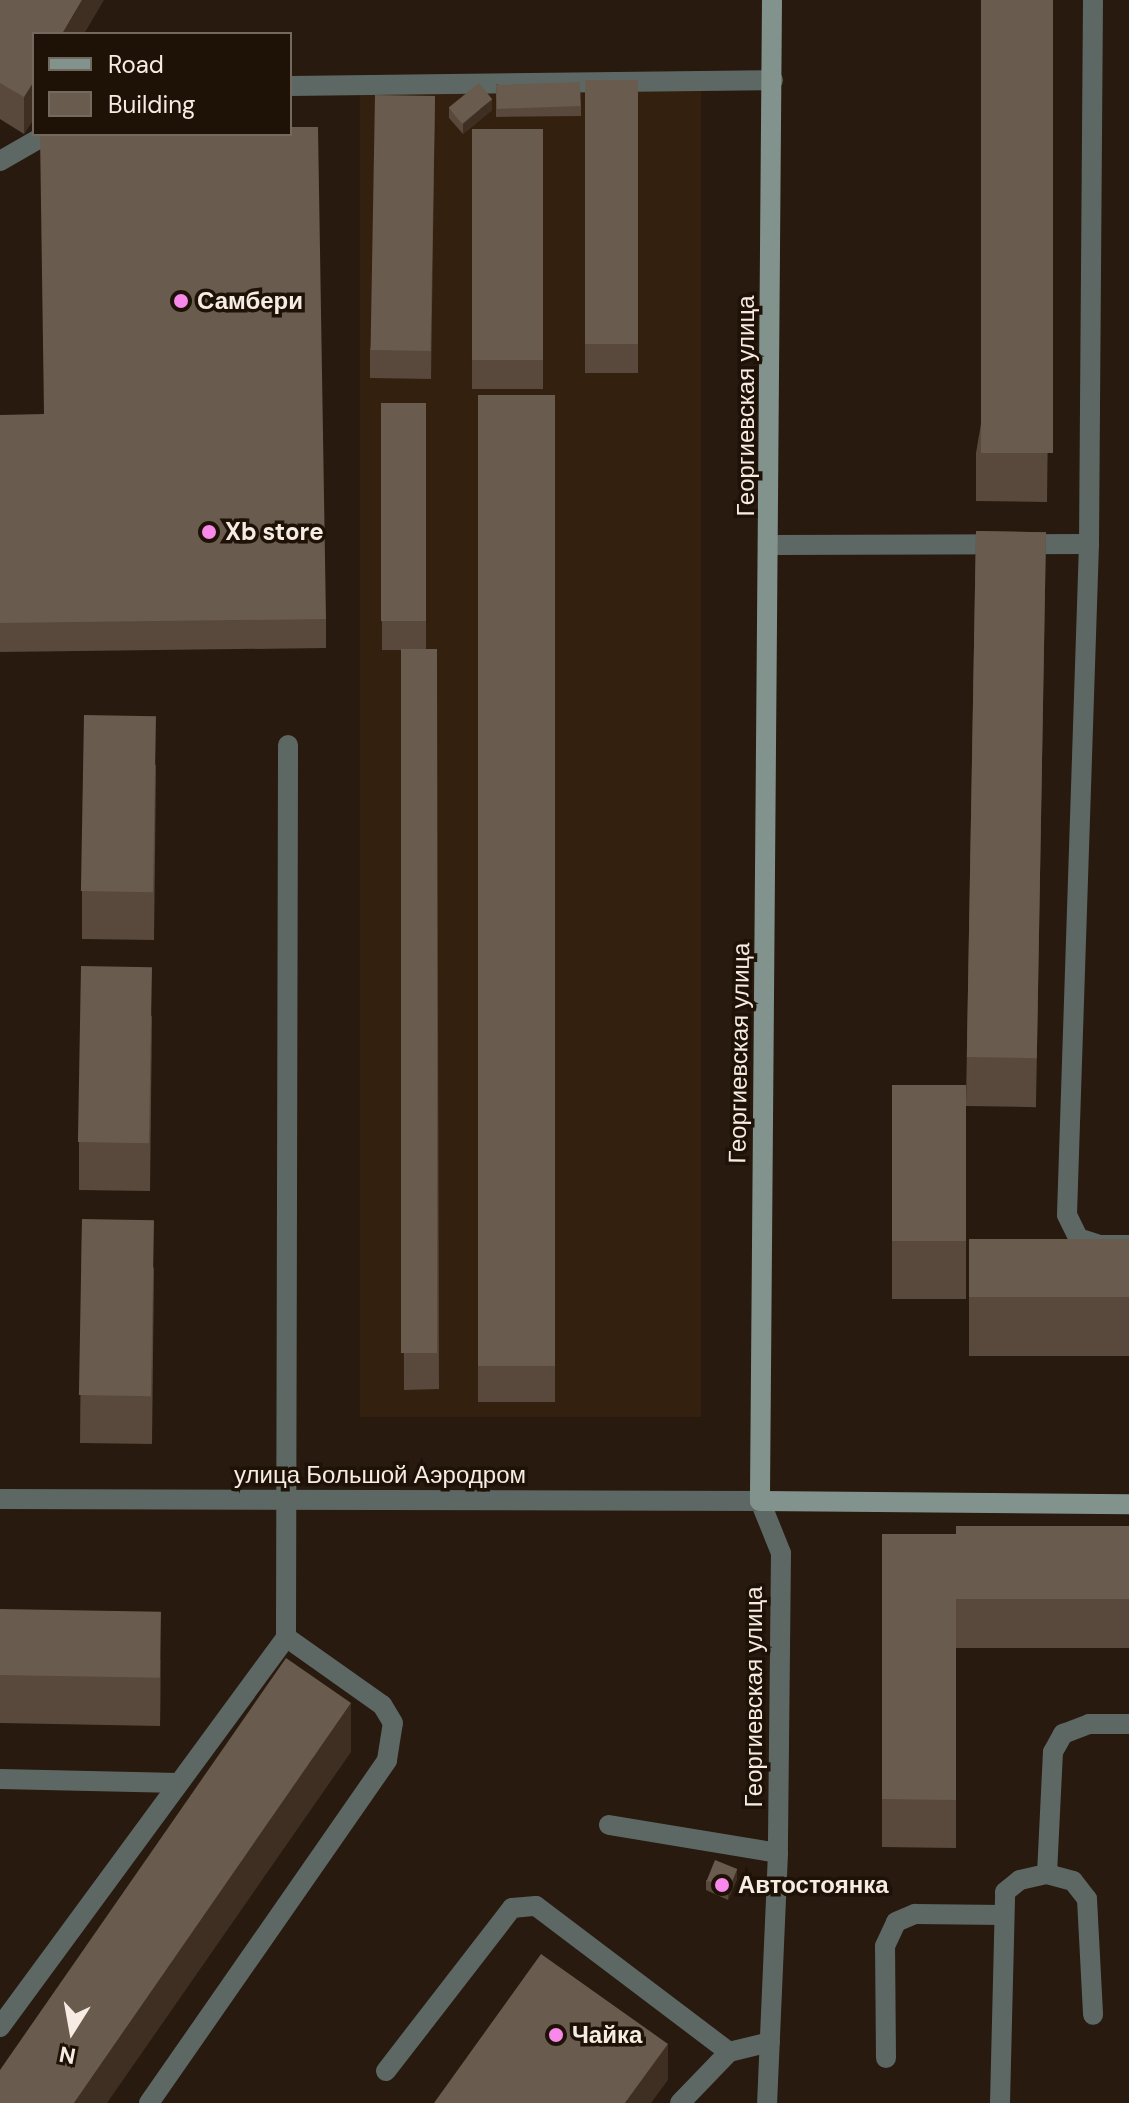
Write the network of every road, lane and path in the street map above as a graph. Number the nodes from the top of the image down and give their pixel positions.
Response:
1 (772, 0) edge
2 (1093, 0) edge
3 (773, 80) junction
4 (292, 86) edge
5 (44, 136) edge
6 (0, 161) edge
7 (1089, 544) junction
8 (772, 545) junction
9 (288, 745) dead end
10 (1129, 1245) edge
11 (0, 1499) edge
12 (291, 1501) junction
13 (760, 1501) junction
14 (1129, 1504) edge
15 (286, 1637) junction
16 (1129, 1724) edge
17 (0, 1779) edge
18 (179, 1783) junction
19 (609, 1825) dead end
20 (778, 1853) junction
21 (1047, 1874) junction
22 (1004, 1915) junction
23 (1093, 2015) dead end
24 (0, 2027) edge
25 (770, 2042) junction
26 (729, 2052) junction
27 (886, 2058) dead end
28 (386, 2071) dead end
29 (149, 2103) edge
30 (680, 2103) edge
31 (767, 2103) edge
32 (1000, 2103) edge

1 - 3 street, Георгиевская улица
2 - 7 street
3 - 4 street
3 - 8 street, Георгиевская улица
5 - 6 street
7 - 8 street
7 - 10 street
8 - 13 street, Георгиевская улица
9 - 12 street
11 - 12 street, улица Большой Аэродром
12 - 13 street, улица Большой Аэродром
12 - 15 street
13 - 14 street
13 - 20 street, Георгиевская улица
15 - 18 street
15 - 29 street
16 - 21 street
17 - 18 street
18 - 24 street
19 - 20 street
20 - 25 street, Георгиевская улица
21 - 22 street
21 - 23 street
22 - 27 street
22 - 32 street
25 - 26 street
25 - 31 street, Георгиевская улица
26 - 28 street
26 - 30 street

